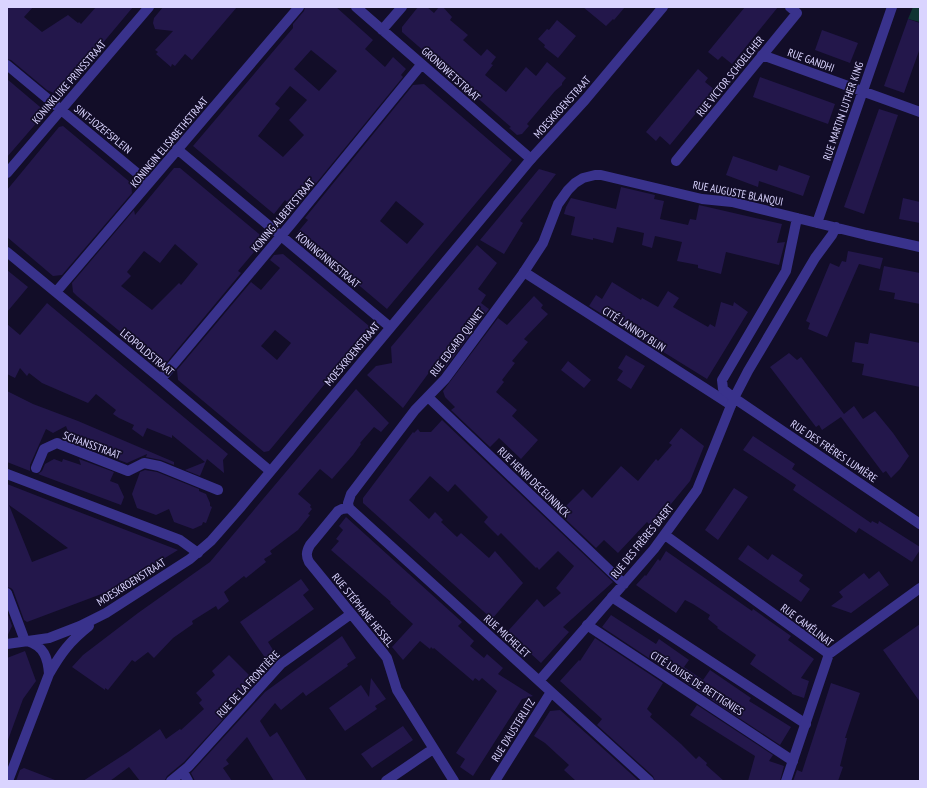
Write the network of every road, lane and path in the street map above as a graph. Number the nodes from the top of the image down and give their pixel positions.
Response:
1 (148, 7) edge
2 (299, 7) edge
3 (356, 7) edge
4 (402, 7) edge
5 (663, 7) edge
6 (790, 7) edge
7 (892, 7) edge
8 (382, 30) junction
9 (762, 56) junction
10 (7, 65) edge
11 (421, 65) junction
12 (862, 91) junction
13 (60, 110) junction
14 (920, 112) edge
15 (177, 149) junction
16 (531, 159) junction
17 (676, 161) dead end
18 (7, 173) edge
19 (149, 183) junction
20 (575, 183) joint
21 (797, 218) junction
22 (817, 222) junction
23 (836, 227) junction
24 (281, 236) junction
25 (920, 247) edge
26 (7, 252) edge
27 (524, 272) junction
28 (56, 292) junction
29 (390, 327) junction
30 (161, 379) junction
31 (428, 397) junction
32 (732, 402) junction
33 (36, 468) dead end
34 (270, 472) junction
35 (7, 474) edge
36 (218, 490) dead end
37 (349, 508) junction
38 (920, 524) edge
39 (665, 535) junction
40 (198, 553) junction
41 (624, 584) junction
42 (920, 588) edge
43 (7, 593) edge
44 (612, 597) junction
45 (106, 613) junction
46 (352, 614) junction
47 (587, 625) junction
48 (25, 641) junction
49 (7, 644) edge
50 (829, 654) junction
51 (50, 674) junction
52 (540, 681) junction
53 (551, 692) junction
54 (806, 724) junction
55 (433, 749) junction
56 (793, 761) junction
57 (186, 777) edge
58 (8, 781) edge
59 (171, 781) edge
60 (386, 781) edge
61 (454, 781) edge
62 (495, 781) edge
63 (649, 781) edge
64 (786, 781) edge

1 - 13 street, KONINKLIJKE PRINSSTRAAT
2 - 15 street, KONINGIN ELISABETHSTRAAT
3 - 8 street, GRONDWETSTRAAT
4 - 8 street
5 - 16 street, MOESKROENSTRAAT
6 - 9 street, RUE VICTOR SCHOELCHER
7 - 12 street, RUE MARTIN LUTHER KING
8 - 11 street, GRONDWETSTRAAT
9 - 12 street, RUE GANDHI
9 - 17 street, RUE VICTOR SCHOELCHER
10 - 13 street, SINT-JOZEFSPLEIN
11 - 16 street, GRONDWETSTRAAT
11 - 24 street, KONING ALBERTSTRAAT
12 - 14 street, RUE GANDHI
12 - 22 street, RUE MARTIN LUTHER KING
13 - 18 street, KONINKLIJKE PRINSSTRAAT
13 - 19 street, SINT-JOZEFSPLEIN
15 - 19 street, KONINGIN ELISABETHSTRAAT
15 - 24 street, KONINGINNESTRAAT
16 - 29 street, MOESKROENSTRAAT
19 - 28 street, KONINGIN ELISABETHSTRAAT
20 - 21 street, RUE AUGUSTE BLANQUI
20 - 27 street, RUE EDGARD QUINET
21 - 22 street, RUE AUGUSTE BLANQUI
21 - 32 street
22 - 23 street, RUE AUGUSTE BLANQUI
23 - 25 street, RUE AUGUSTE BLANQUI
23 - 32 street, RUE DES FRÈRES BAERT
24 - 29 street, KONINGINNESTRAAT
24 - 30 street, KONING ALBERTSTRAAT
26 - 28 street, LEOPOLDSTRAAT
27 - 31 street, RUE EDGARD QUINET
27 - 32 street, CITÉ LANNOY BLIN
28 - 30 street, LEOPOLDSTRAAT
29 - 34 street, MOESKROENSTRAAT
30 - 34 street, LEOPOLDSTRAAT
31 - 37 street, RUE EDGARD QUINET
31 - 41 street, RUE HENRI DECEUNINCK
32 - 38 street, RUE DES FRÈRES LUMIÈRE
32 - 39 street, RUE DES FRÈRES BAERT
33 - 36 street, SCHANSSTRAAT
34 - 40 street, MOESKROENSTRAAT
35 - 40 street
37 - 46 street, RUE STÉPHANE HESSEL
37 - 52 street, RUE MICHELET
39 - 41 street, RUE DES FRÈRES BAERT
39 - 50 street, RUE CAMÉLINAT
40 - 45 street, MOESKROENSTRAAT
41 - 44 street, RUE DES FRÈRES BAERT
42 - 50 street
43 - 48 street
44 - 47 street, RUE DES FRÈRES BAERT
44 - 54 street
45 - 48 street, MOESKROENSTRAAT
45 - 51 street
46 - 55 street, RUE STÉPHANE HESSEL
46 - 57 street, RUE DE LA FRONTIÈRE
47 - 52 street, RUE DES FRÈRES BAERT
47 - 56 street, CITÉ LOUISE DE BETTIGNIES
48 - 49 street, MOESKROENSTRAAT
48 - 51 street
50 - 54 street, RUE CAMÉLINAT
51 - 58 street
52 - 53 street, RUE MICHELET
53 - 62 street, RUE D'AUSTERLITZ
53 - 63 street, RUE MICHELET
54 - 56 street, RUE CAMÉLINAT
55 - 60 street
55 - 61 street, RUE STÉPHANE HESSEL
56 - 64 street, RUE CAMÉLINAT
57 - 59 street, RUE DE LA FRONTIÈRE

